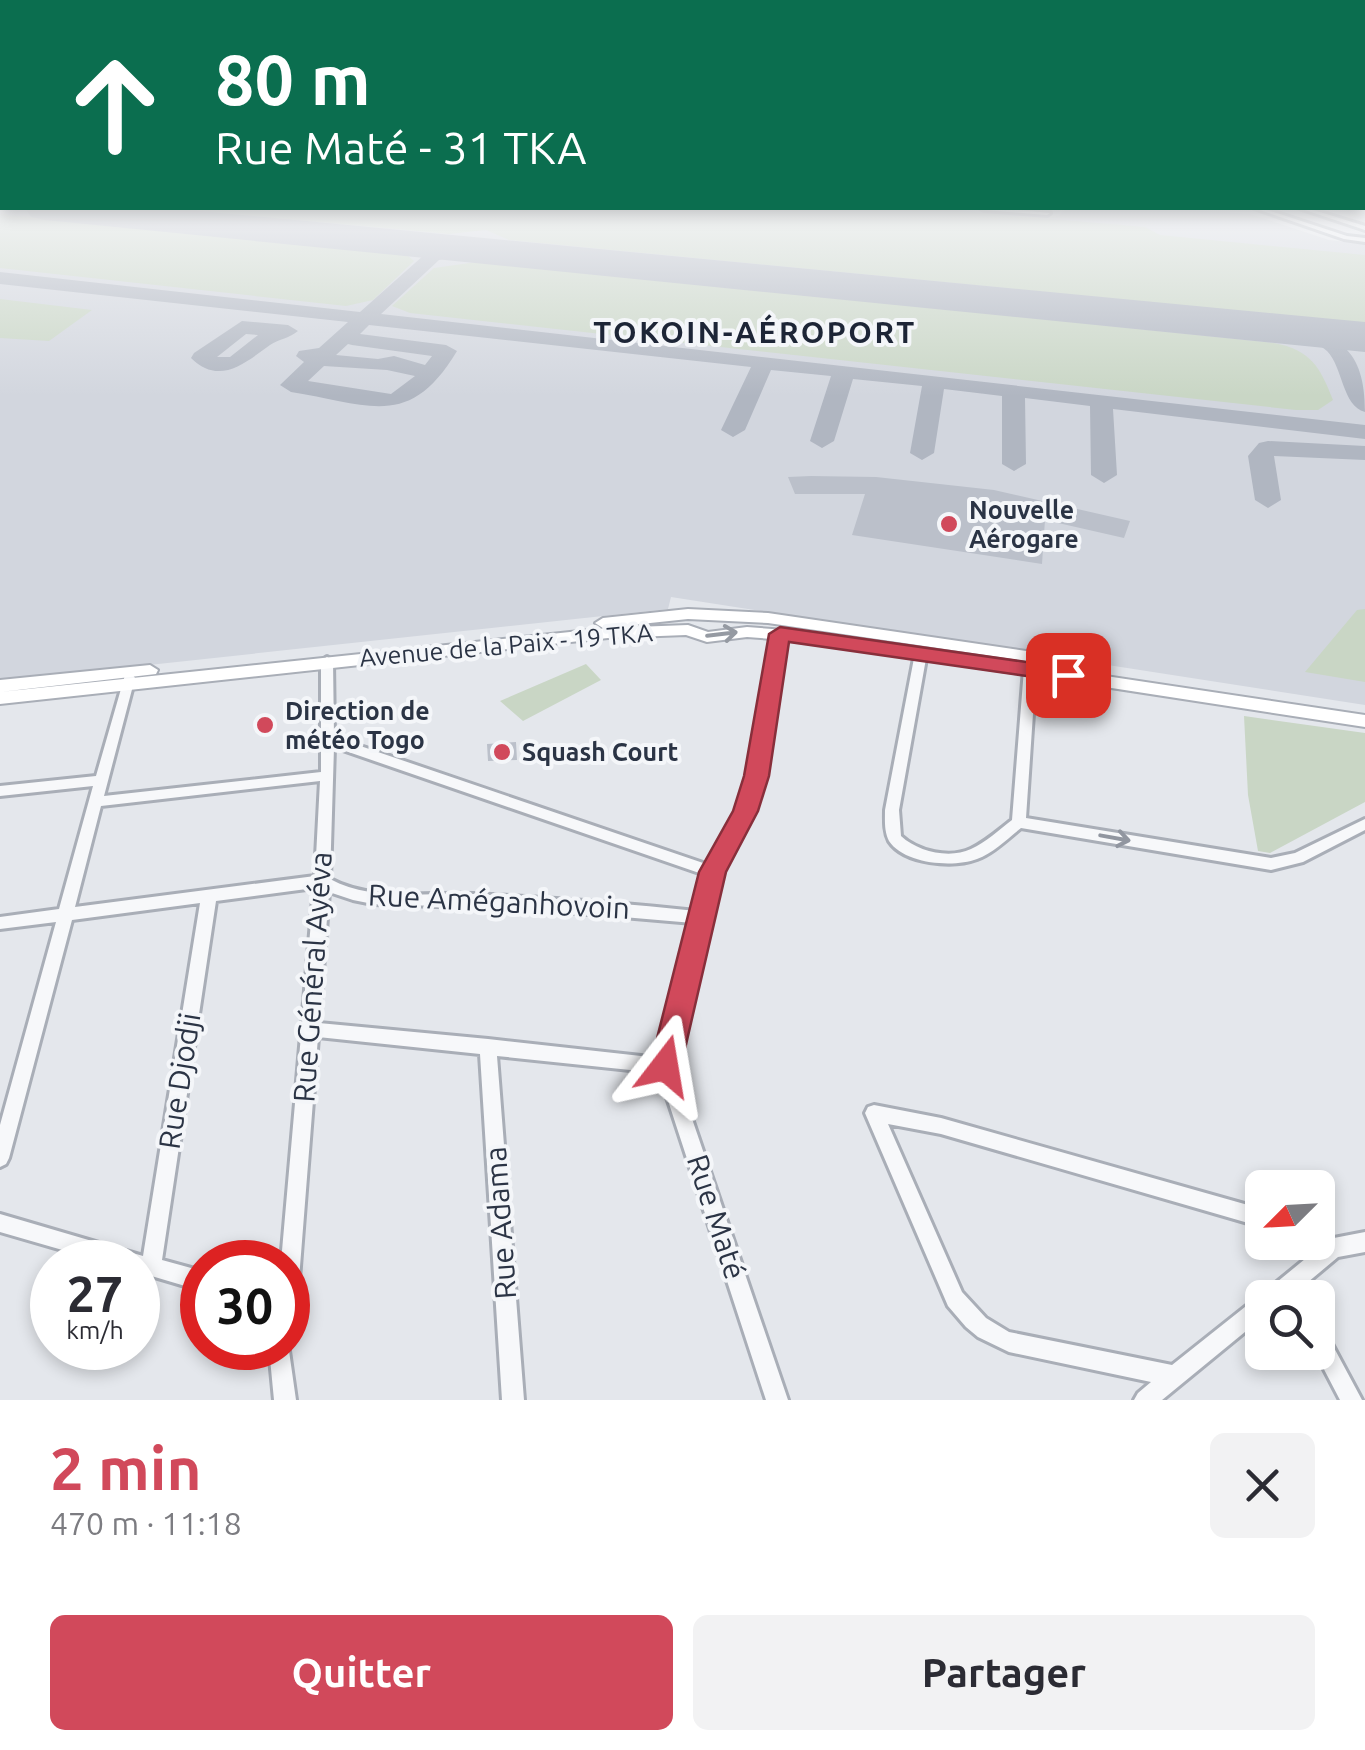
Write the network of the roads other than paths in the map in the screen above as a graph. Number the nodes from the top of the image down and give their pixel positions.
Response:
1 (780, 634) junction
2 (921, 653) junction
3 (327, 661) junction
4 (1030, 669) junction
5 (129, 678) junction
6 (0, 686) edge
7 (0, 698) edge
8 (1365, 710) edge
9 (1365, 721) edge
10 (328, 740) junction
11 (326, 776) junction
12 (102, 780) junction
13 (0, 791) edge
14 (96, 802) junction
15 (1018, 822) junction
16 (1365, 824) edge
17 (713, 872) junction
18 (321, 881) junction
19 (209, 894) junction
20 (67, 914) junction
21 (703, 918) junction
22 (0, 923) edge
23 (309, 1029) junction
24 (488, 1046) junction
25 (665, 1066) junction
26 (0, 1158) edge
27 (1245, 1213) edge
28 (0, 1223) edge
29 (58, 1240) edge
30 (145, 1240) edge
31 (292, 1240) edge
32 (1365, 1242) edge
33 (1335, 1244) edge
34 (1313, 1260) edge
35 (1297, 1280) edge
36 (1245, 1320) edge
37 (282, 1370) edge
38 (1335, 1370) edge
39 (1175, 1376) junction
40 (285, 1400) edge
41 (514, 1400) edge
42 (776, 1400) edge
43 (1145, 1400) edge
44 (1350, 1400) edge

1 - 2 main road, Avenue de la Paix - 19 TKA
3 -> 1 main road, Avenue de la Paix - 19 TKA
1 - 17 street
2 - 4 main road, Avenue de la Paix - 19 TKA
2 - 15 street
3 - 5 main road, Avenue de la Paix - 19 TKA
3 - 10 street, Rue Général Ayéva
4 - 9 main road, Avenue de la Paix - 19 TKA
4 - 15 street
5 - 6 main road, Avenue de la Paix - 19 TKA
5 - 7 main road, Avenue de la Paix - 19 TKA
5 - 8 main road, Avenue de la Paix - 19 TKA
5 - 12 street
10 - 11 street, Rue Général Ayéva
10 - 17 street
11 - 14 street
11 - 18 street, Rue Général Ayéva
12 - 13 street
12 - 14 street
14 - 20 street
15 -> 16 street
17 - 21 street
18 - 19 street, Rue Améganhovoin
18 - 21 street, Rue Améganhovoin
18 - 23 street, Rue Général Ayéva
19 - 20 street, Rue Améganhovoin
19 - 30 street, Rue Djodji
20 - 22 street, Rue Améganhovoin
20 - 26 street
21 - 25 street
23 - 24 street
23 - 31 street, Rue Général Ayéva
24 - 25 street
24 - 41 street, Rue Adama
25 - 42 street, Rue Maté
27 - 39 street
28 - 29 street
32 - 33 street
34 - 35 street
36 - 39 street
37 - 40 street
38 - 44 street
39 - 43 street

